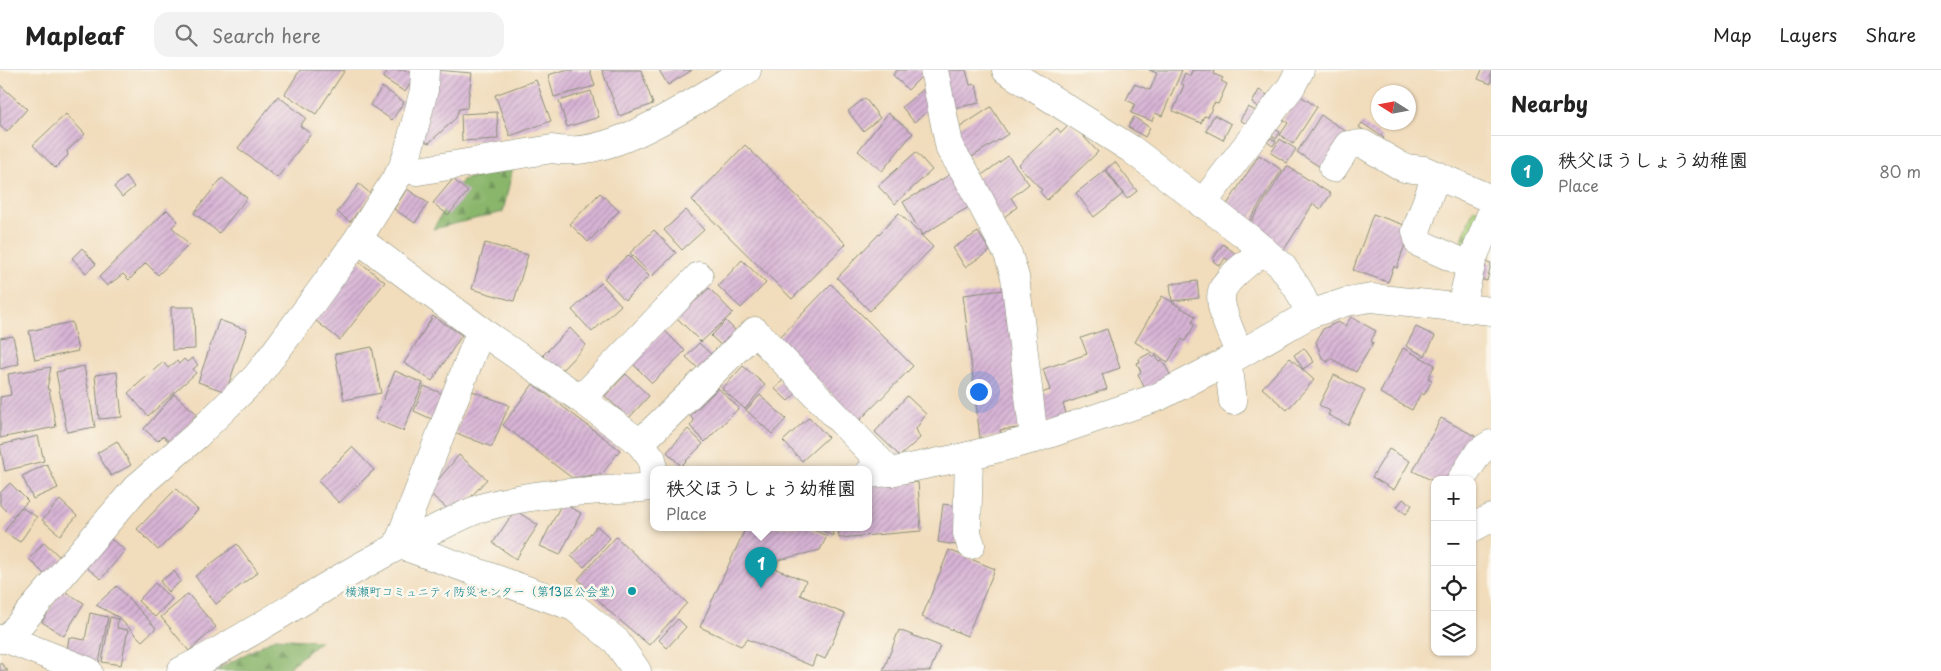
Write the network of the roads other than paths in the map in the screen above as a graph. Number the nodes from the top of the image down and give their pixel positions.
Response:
1 (426, 70) edge
2 (747, 70) edge
3 (934, 70) edge
4 (1006, 70) edge
5 (1300, 70) edge
6 (1333, 168) dead end
7 (402, 169) junction
8 (1436, 175) junction
9 (1491, 200) edge
10 (1202, 204) junction
11 (1491, 214) edge
12 (358, 239) junction
13 (1264, 250) junction
14 (1471, 266) junction
15 (699, 276) dead end
16 (1461, 306) junction
17 (1491, 311) edge
18 (1310, 314) junction
19 (481, 330) junction
20 (1232, 358) junction
21 (581, 399) junction
22 (1233, 401) dead end
23 (1034, 439) junction
24 (640, 443) junction
25 (1491, 444) edge
26 (969, 456) junction
27 (653, 466) edge
28 (879, 472) edge
29 (1464, 476) edge
30 (650, 486) edge
31 (1491, 518) edge
32 (1476, 526) edge
33 (398, 544) junction
34 (971, 545) dead end
35 (3, 639) edge
36 (88, 671) edge
37 (181, 671) edge
38 (637, 671) edge

1 - 7 street
2 - 7 street
3 - 23 street
4 - 10 street
5 - 10 street
6 - 8 street
7 - 12 street
8 - 9 street
8 - 14 street
10 - 13 street
11 - 14 street
12 - 19 street
12 - 35 street
13 - 18 street
13 - 20 street
14 - 16 street
15 - 21 street
16 - 17 street
16 - 18 street
18 - 20 street
19 - 21 street
19 - 33 street
20 - 22 street
20 - 23 street
21 - 24 street
23 - 26 street
24 - 27 street
24 - 28 street
25 - 29 street
26 - 28 street
26 - 34 street
30 - 33 street
31 - 32 street
33 - 37 street
33 - 38 street
35 - 36 street

